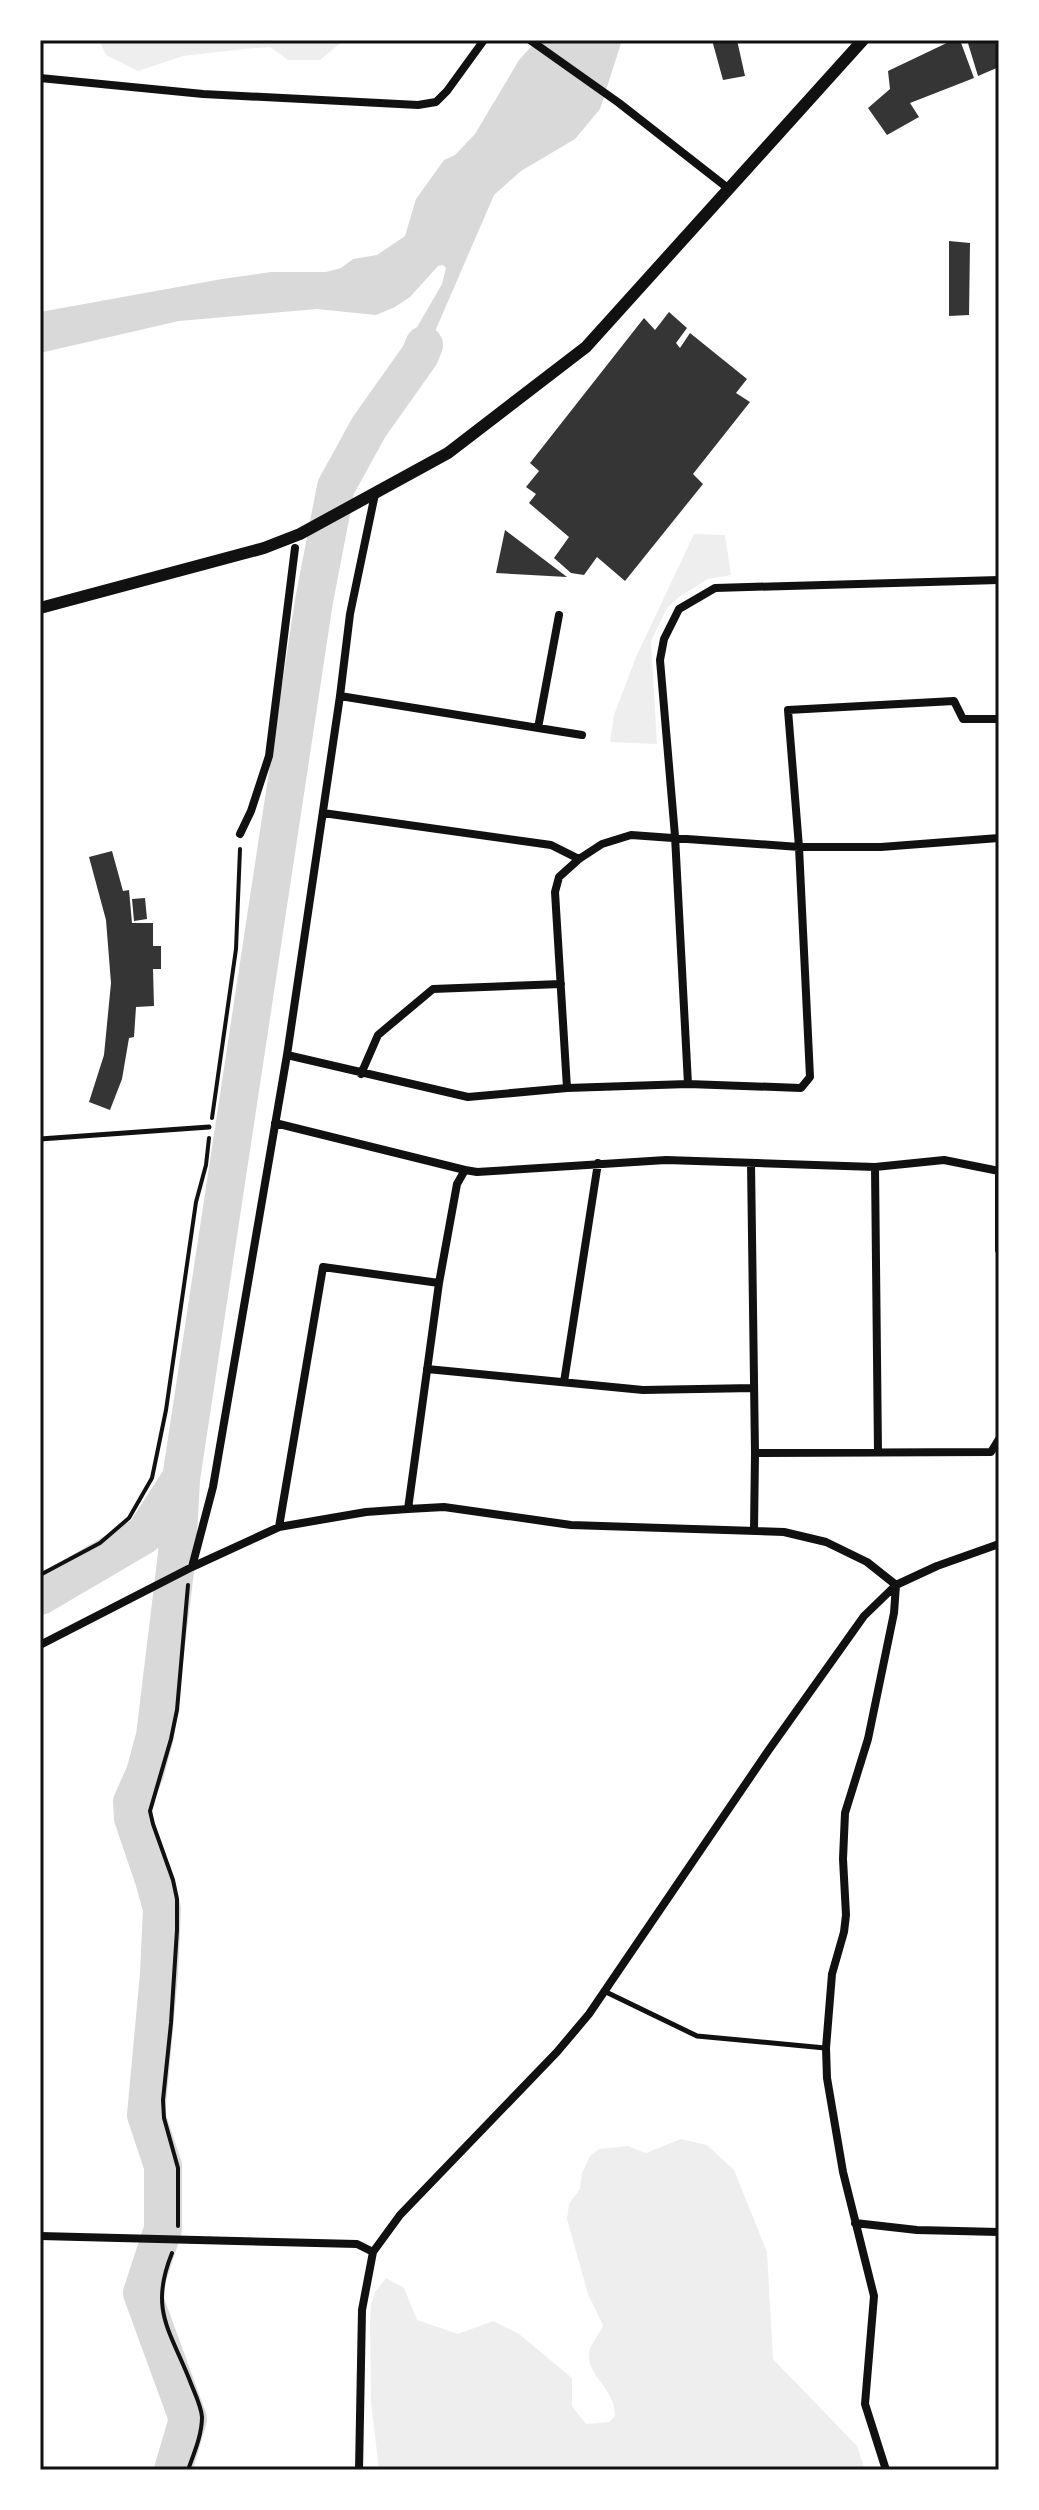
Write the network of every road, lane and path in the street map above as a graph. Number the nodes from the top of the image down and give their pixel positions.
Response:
1 (484, 40) edge
2 (530, 40) edge
3 (863, 40) edge
4 (40, 78) edge
5 (729, 189) junction
6 (375, 494) junction
7 (295, 548) dead end
8 (999, 580) edge
9 (40, 608) edge
10 (559, 615) dead end
11 (340, 696) junction
12 (999, 719) edge
13 (538, 728) junction
14 (582, 735) dead end
15 (323, 813) junction
16 (240, 834) joint
17 (675, 836) junction
18 (999, 838) edge
19 (799, 847) junction
20 (579, 859) junction
21 (561, 984) junction
22 (287, 1055) junction
23 (361, 1074) junction
24 (688, 1084) junction
25 (567, 1088) junction
26 (275, 1123) junction
27 (209, 1127) junction
28 (40, 1139) edge
29 (598, 1163) junction
30 (751, 1163) junction
31 (875, 1167) junction
32 (465, 1170) junction
33 (999, 1171) edge
34 (999, 1250) edge
35 (439, 1283) junction
36 (427, 1369) junction
37 (564, 1382) junction
38 (754, 1388) junction
39 (999, 1439) edge
40 (878, 1452) junction
41 (755, 1453) junction
42 (408, 1509) junction
43 (279, 1527) junction
44 (754, 1531) junction
45 (999, 1544) edge
46 (189, 1569) junction
47 (40, 1575) edge
48 (896, 1585) junction
49 (40, 1645) edge
50 (606, 1992) junction
51 (826, 2048) junction
52 (855, 2223) junction
53 (999, 2232) edge
54 (40, 2236) edge
55 (174, 2240) junction
56 (373, 2252) junction
57 (188, 2470) edge
58 (359, 2470) edge
59 (886, 2470) edge

1 - 4 street
2 - 5 street
3 - 5 street
5 - 6 street
6 - 9 street
6 - 11 street
7 - 16 street
8 - 17 street
10 - 13 street
11 - 13 street
11 - 15 street
12 - 19 street
13 - 14 street
15 - 20 street
15 - 22 street
16 - 27 path
17 - 19 street
17 - 20 street
17 - 24 street
18 - 19 street
19 - 24 street
20 - 21 street
21 - 23 street
21 - 25 street
22 - 23 street
22 - 26 street
23 - 25 street
24 - 25 street
26 - 32 street
26 - 46 street
27 - 28 lane
27 - 47 path
29 - 30 street
29 - 32 street
29 - 37 street
30 - 31 street
30 - 38 street
31 - 33 street
31 - 40 street
32 - 35 street
33 - 34 street
35 - 36 street
35 - 43 street
36 - 37 street
36 - 42 street
37 - 38 street
38 - 41 street
39 - 40 street
40 - 41 street
41 - 44 street
42 - 43 street
42 - 44 street
43 - 46 street
44 - 48 street
45 - 48 street
46 - 49 street
46 - 55 path
48 - 50 street
48 - 51 street
50 - 51 lane
50 - 56 street
51 - 52 street
52 - 53 street
52 - 59 street
54 - 55 street
55 - 56 street
55 - 57 path
56 - 58 street

